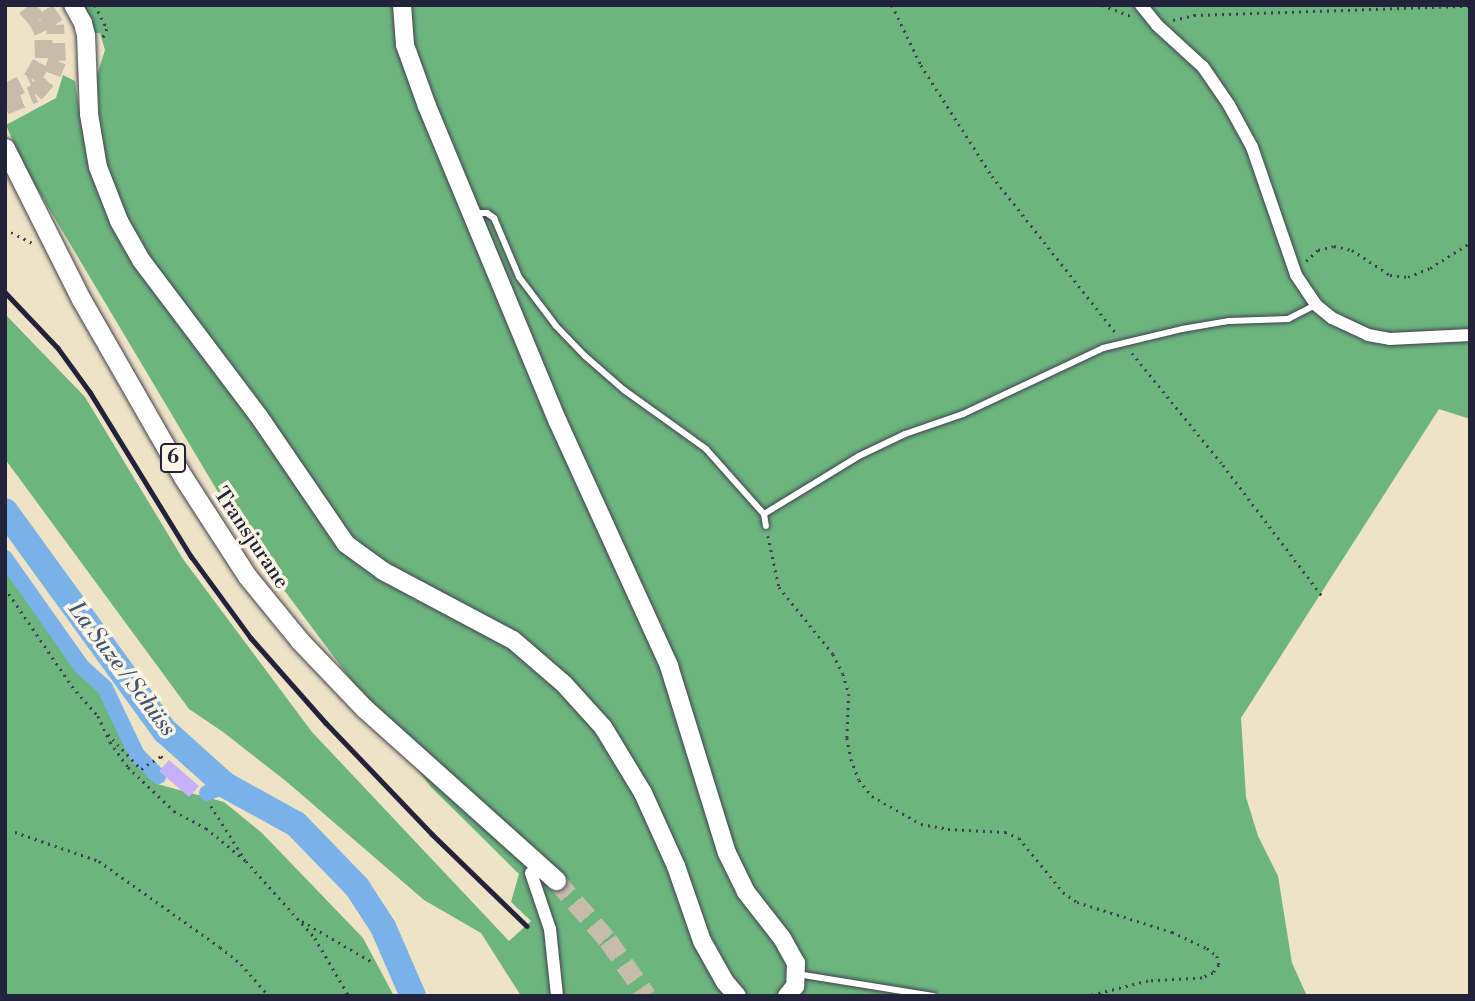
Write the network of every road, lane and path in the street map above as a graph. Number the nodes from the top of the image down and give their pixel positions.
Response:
1 (73, 5) edge
2 (402, 5) edge
3 (892, 5) edge
4 (1102, 5) edge
5 (1141, 5) edge
6 (1470, 6) edge
7 (1157, 25) junction
8 (5, 148) edge
9 (472, 213) junction
10 (1470, 243) edge
11 (1296, 275) junction
12 (1316, 305) junction
13 (1470, 335) edge
14 (1123, 342) junction
15 (764, 513) junction
16 (766, 526) joint
17 (5, 588) edge
18 (1322, 596) dead end
19 (106, 732) junction
20 (165, 759) dead end
21 (211, 806) dead end
22 (15, 832) dead end
23 (524, 853) junction
24 (246, 860) junction
25 (531, 873) joint
26 (556, 880) tunnel mouth
27 (299, 920) junction
28 (374, 963) dead end
29 (797, 974) junction
30 (269, 996) edge
31 (349, 996) edge
32 (557, 996) edge
33 (737, 996) edge
34 (787, 996) edge
35 (933, 996) edge
36 (1089, 996) edge

1 - 33 street
2 - 9 street
3 - 14 path
4 - 7 path
5 - 7 street
6 - 7 path
7 - 11 street
8 - 23 main road, Transjurane / 6
9 - 15 lane
9 - 29 street
10 - 11 path
11 - 12 street
12 - 13 street
12 - 14 lane
14 - 15 lane
14 - 18 path
15 - 16 lane
16 - 36 path
17 - 19 path
19 - 20 path
19 - 24 path
21 - 24 path
22 - 30 path
23 - 25 lane
23 - 26 main road, Transjurane / 6
24 - 27 path
25 - 32 street
27 - 28 path
27 - 31 path
29 - 34 street
29 - 35 lane

